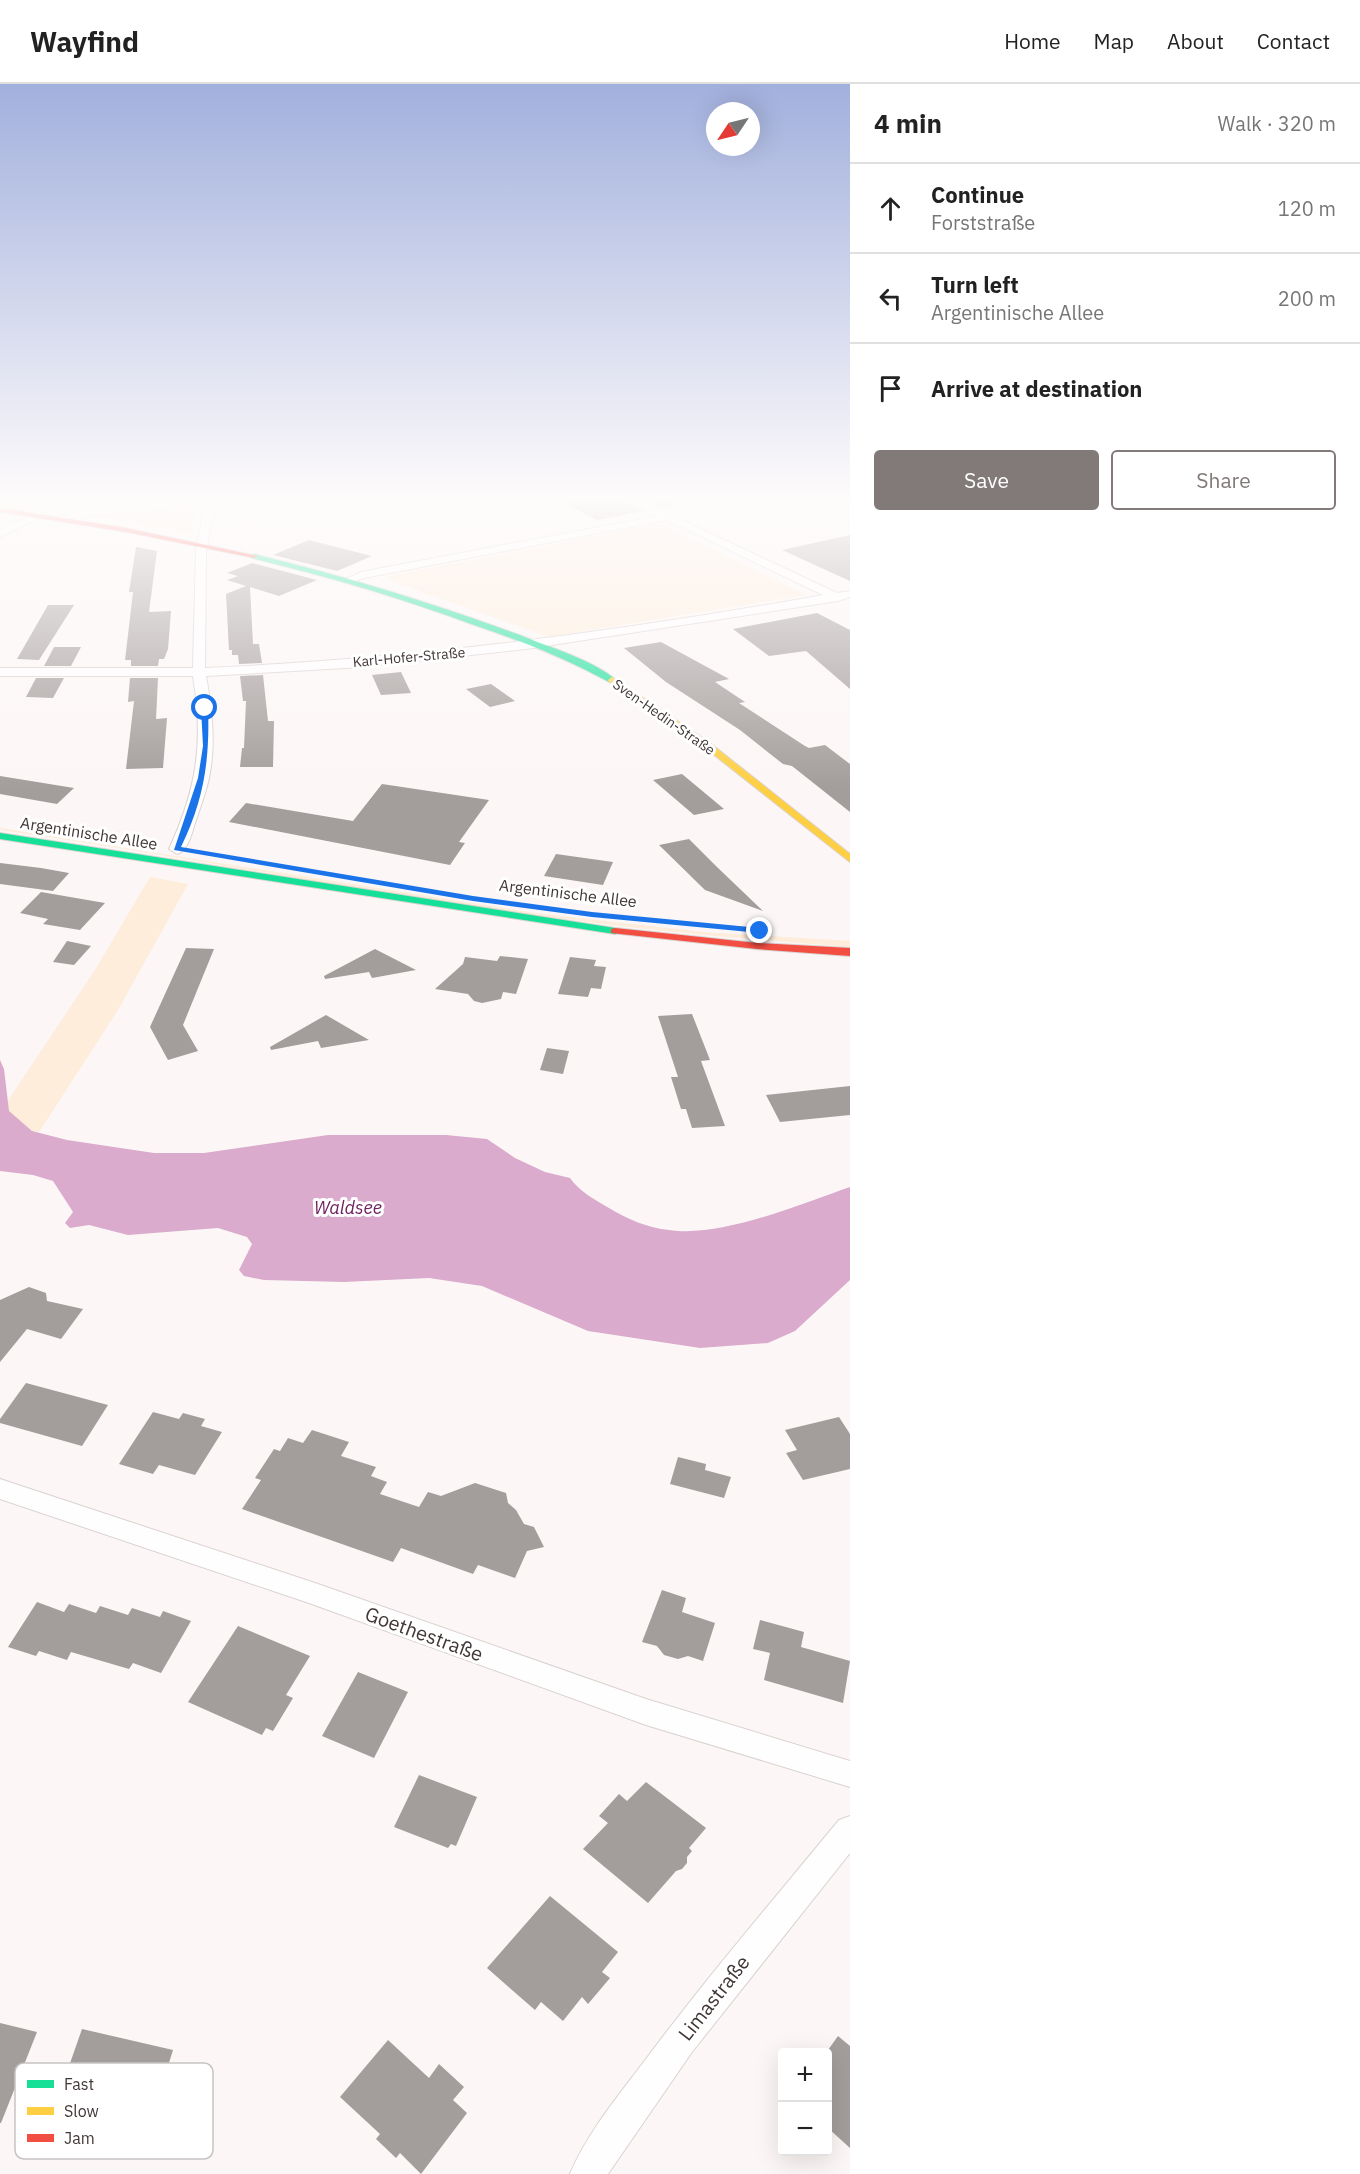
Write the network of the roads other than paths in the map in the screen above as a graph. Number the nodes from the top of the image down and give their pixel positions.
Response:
1 (201, 594) edge
2 (395, 594) edge
3 (828, 594) edge
4 (850, 594) edge
5 (835, 597) junction
6 (850, 605) edge
7 (536, 644) junction
8 (0, 672) edge
9 (199, 672) junction
10 (0, 836) edge
11 (178, 849) dead end
12 (247, 860) dead end
13 (850, 860) edge
14 (603, 915) dead end
15 (850, 952) edge
16 (0, 1489) edge
17 (850, 1774) edge
18 (850, 1830) edge
19 (588, 2174) edge

1 - 9 street
2 - 7 street, Sven-Hedin-Straße
3 - 5 street
4 - 5 street, Karl-Hofer-Straße
5 - 6 street
5 - 7 street, Karl-Hofer-Straße
7 - 9 street, Karl-Hofer-Straße
7 - 13 street, Sven-Hedin-Straße
8 - 9 street, Karl-Hofer-Straße
9 - 11 street
10 - 15 street, Argentinische Allee
12 - 14 street, Argentinische Allee
16 - 17 street, Goethestraße
18 - 19 street, Limastraße

